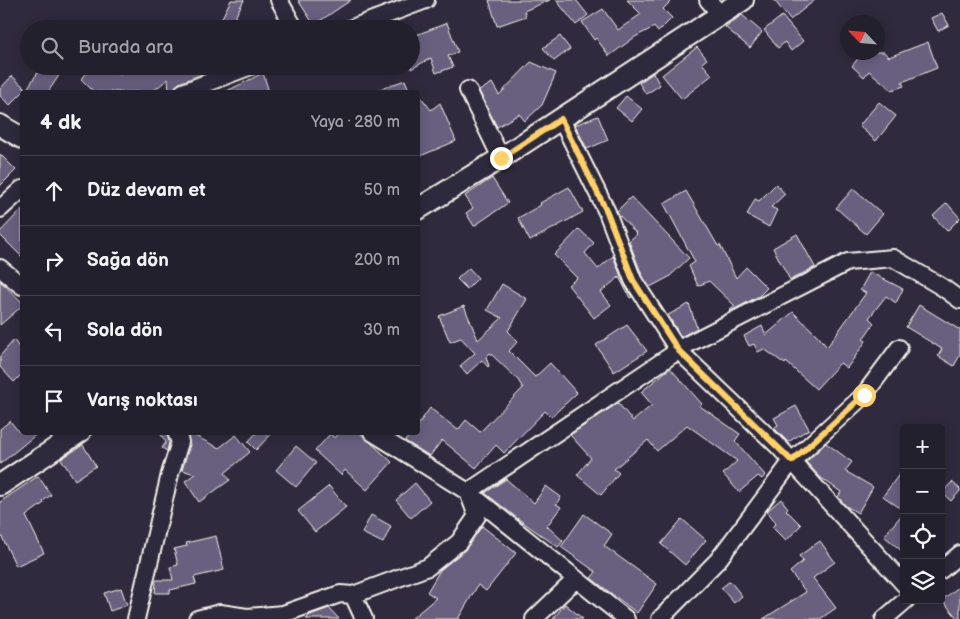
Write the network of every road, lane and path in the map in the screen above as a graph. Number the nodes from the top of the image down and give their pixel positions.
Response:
1 (279, 0) edge
2 (426, 0) edge
3 (742, 0) edge
4 (714, 7) edge
5 (290, 20) edge
6 (373, 20) edge
7 (227, 75) edge
8 (188, 90) edge
9 (468, 90) dead end
10 (561, 119) junction
11 (0, 125) edge
12 (20, 137) edge
13 (501, 158) junction
14 (20, 191) edge
15 (420, 208) edge
16 (0, 209) edge
17 (0, 268) edge
18 (20, 284) edge
19 (960, 300) edge
20 (899, 348) dead end
21 (678, 350) junction
22 (75, 435) edge
23 (177, 435) edge
24 (377, 435) edge
25 (792, 461) junction
26 (0, 485) edge
27 (468, 492) junction
28 (960, 554) edge
29 (945, 567) edge
30 (576, 580) junction
31 (900, 580) edge
32 (352, 595) junction
33 (901, 604) edge
34 (134, 618) edge
35 (197, 619) edge
36 (364, 619) edge
37 (534, 619) edge
38 (626, 619) edge
39 (660, 619) edge
40 (884, 619) edge

1 - 5 street
2 - 6 street
3 - 4 street
4 - 10 street
7 - 8 street
9 - 13 street
10 - 13 street
10 - 21 street
11 - 12 street
13 - 15 street
14 - 16 street
17 - 18 street
19 - 21 street
20 - 25 street
21 - 25 street
21 - 27 street
22 - 26 street
23 - 34 street
24 - 27 street
25 - 31 street
25 - 39 street
27 - 30 street
27 - 32 street
28 - 29 street
30 - 37 street
30 - 38 street
32 - 35 street
32 - 36 street
33 - 40 street

